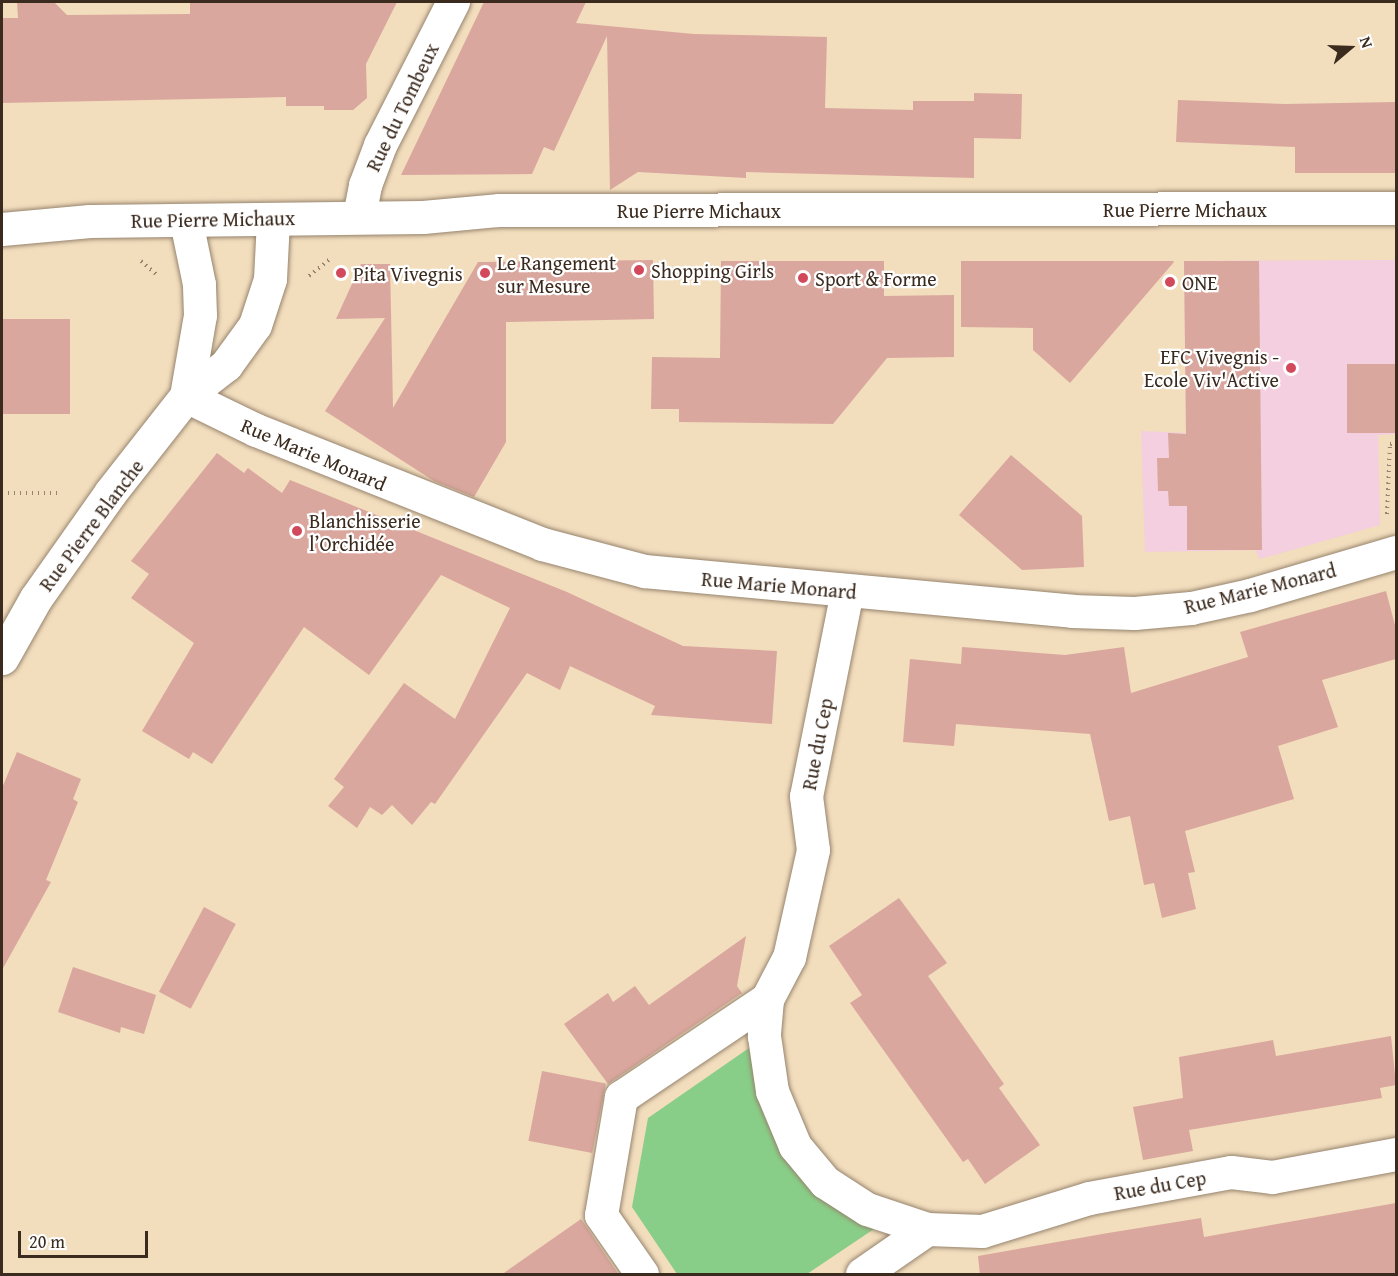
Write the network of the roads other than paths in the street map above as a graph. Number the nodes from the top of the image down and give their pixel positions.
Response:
1 (453, 2) edge
2 (1396, 208) edge
3 (359, 216) junction
4 (273, 219) junction
5 (186, 221) junction
6 (2, 229) edge
7 (186, 396) junction
8 (1388, 555) edge
9 (847, 591) junction
10 (2, 658) edge
11 (768, 999) junction
12 (1396, 1154) edge
13 (927, 1229) junction
14 (642, 1275) edge
15 (862, 1275) edge

1 - 3 street, Rue du Tombeux
2 - 3 street, Rue Pierre Michaux
3 - 4 street, Rue Pierre Michaux
4 - 5 street, Rue Pierre Michaux
4 - 7 street, Rue Pierre Blanche
5 - 6 street, Rue Pierre Michaux
5 - 7 street, Rue Pierre Blanche
7 - 9 street, Rue Marie Monard
7 - 10 street, Rue Pierre Blanche
8 - 9 street, Rue Marie Monard
9 - 11 street, Rue du Cep
11 - 13 street, Rue du Cep
11 - 14 street, Rue du Cep
12 - 13 street, Rue du Cep
13 - 15 street

